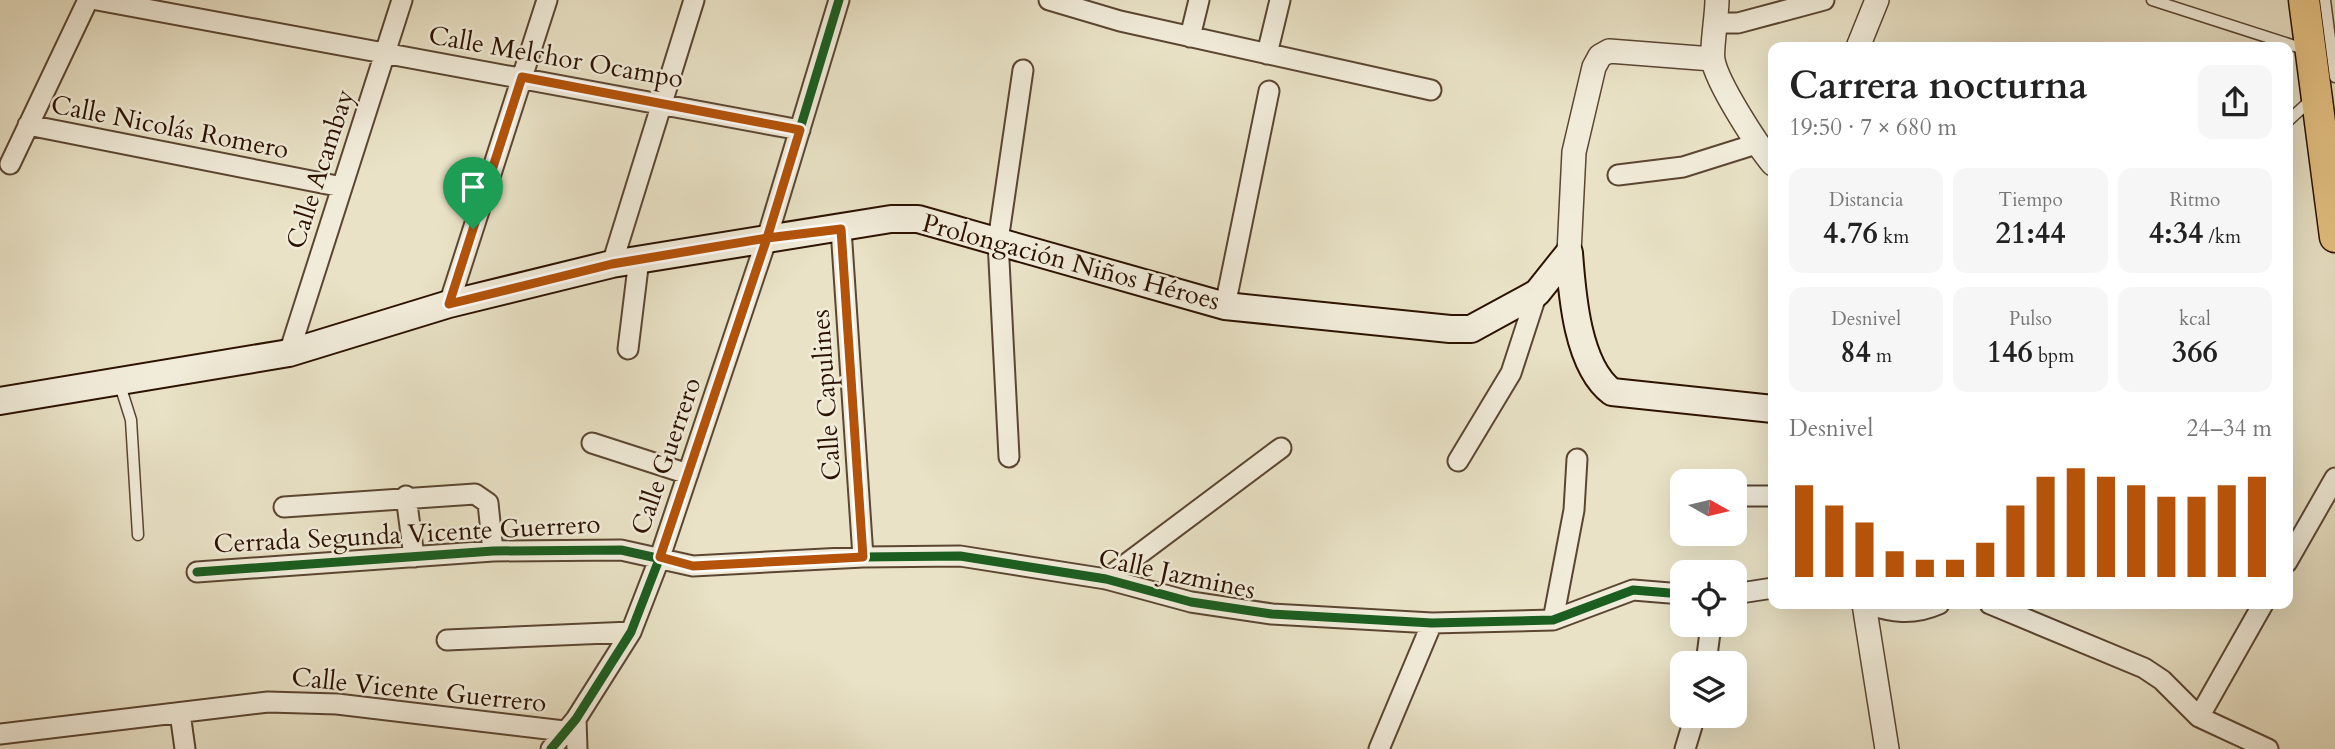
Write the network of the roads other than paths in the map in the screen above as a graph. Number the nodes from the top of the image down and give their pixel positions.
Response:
1 (88, 0) edge
2 (97, 0) edge
3 (402, 0) edge
4 (547, 0) edge
5 (694, 0) edge
6 (839, 0) edge
7 (1199, 0) edge
8 (1280, 0) edge
9 (1717, 0) edge
10 (1824, 0) edge
11 (1877, 0) edge
12 (2151, 0) edge
13 (2304, 0) edge
14 (2325, 0) edge
15 (1060, 2) edge
16 (1718, 23) junction
17 (1190, 37) junction
18 (1860, 42) edge
19 (2285, 42) edge
20 (2293, 45) edge
21 (2310, 50) junction
22 (385, 53) junction
23 (1267, 54) junction
24 (1712, 59) junction
25 (1023, 70) dead end
26 (522, 77) junction
27 (2325, 86) edge
28 (1431, 90) dead end
29 (1269, 91) dead end
30 (662, 102) junction
31 (2293, 115) edge
32 (28, 125) junction
33 (800, 130) junction
34 (1756, 144) junction
35 (1768, 158) edge
36 (10, 164) dead end
37 (1618, 175) dead end
38 (342, 187) junction
39 (841, 229) junction
40 (2335, 237) edge
41 (767, 238) junction
42 (998, 241) junction
43 (1569, 253) junction
44 (639, 259) junction
45 (612, 264) junction
46 (1537, 293) junction
47 (449, 304) junction
48 (1225, 306) junction
49 (628, 349) dead end
50 (289, 354) junction
51 (118, 382) junction
52 (0, 401) edge
53 (1768, 408) edge
54 (592, 443) dead end
55 (1281, 448) dead end
56 (1009, 457) dead end
57 (1577, 459) dead end
58 (1458, 461) dead end
59 (688, 474) junction
60 (2335, 478) edge
61 (406, 496) junction
62 (1747, 496) edge
63 (1768, 496) edge
64 (284, 506) dead end
65 (138, 536) dead end
66 (493, 551) junction
67 (2293, 552) edge
68 (414, 556) junction
69 (660, 557) junction
70 (863, 557) junction
71 (197, 572) dead end
72 (1106, 579) junction
73 (1768, 589) edge
74 (1747, 592) edge
75 (1670, 593) edge
76 (1865, 609) edge
77 (1881, 609) edge
78 (1924, 609) edge
79 (2002, 609) edge
80 (2260, 609) edge
81 (1553, 620) junction
82 (1432, 623) junction
83 (631, 632) junction
84 (447, 640) dead end
85 (180, 712) junction
86 (2199, 717) junction
87 (570, 725) junction
88 (1691, 728) edge
89 (0, 734) edge
90 (185, 749) edge
91 (551, 749) edge
92 (577, 749) edge
93 (1379, 749) edge
94 (1685, 749) edge
95 (1887, 749) edge
96 (2268, 749) edge

1 - 32 street
2 - 22 street, Calle Melchor Ocampo
3 - 22 street, Calle Acambay
4 - 26 street
5 - 30 street
6 - 33 street, Calle Guerrero
7 - 17 street
8 - 23 street
9 - 16 street
10 - 16 street
11 - 18 street
12 - 19 lane
13 - 21 main road
14 - 27 lane
15 - 17 street
16 - 24 street
17 - 23 street
20 - 21 lane
21 - 27 main road
22 - 26 street, Calle Melchor Ocampo
22 - 38 street, Calle Acambay
23 - 28 street
24 - 34 street
24 - 43 street
25 - 42 street
26 - 30 street, Calle Melchor Ocampo
26 - 47 street
27 - 31 lane
27 - 40 main road
29 - 48 street
30 - 33 street, Calle Melchor Ocampo
30 - 45 street
32 - 36 street
32 - 38 street, Calle Nicolás Romero
33 - 41 street, Calle Guerrero
34 - 35 street
34 - 37 street
38 - 50 street, Calle Acambay
39 - 41 main road, Prolongación Niños Héroes
39 - 42 main road, Prolongación Niños Héroes
39 - 70 street, Calle Capulines
41 - 44 main road, Prolongación Niños Héroes
41 - 59 street, Calle Guerrero
42 - 48 main road, Prolongación Niños Héroes
42 - 56 street
43 - 46 main road, Prolongación Niños Héroes
43 - 53 main road
44 - 45 main road, Prolongación Niños Héroes
44 - 49 street
45 - 47 main road, Prolongación Niños Héroes
46 - 48 main road, Prolongación Niños Héroes
46 - 58 street
47 - 50 main road, Prolongación Niños Héroes
50 - 51 main road, Prolongación Niños Héroes
51 - 52 main road, Prolongación Niños Héroes
51 - 65 lane
54 - 59 street
55 - 72 street
57 - 81 street
59 - 69 street, Calle Guerrero
60 - 67 street
61 - 64 street
61 - 66 street
61 - 68 street
62 - 63 street
66 - 68 street, Cerrada Segunda Vicente Guerrero
66 - 69 street, Cerrada Segunda Vicente Guerrero
68 - 71 street, Cerrada Segunda Vicente Guerrero
69 - 70 street, Calle Jazmines
69 - 83 street, Calle Guerrero
70 - 72 street, Calle Jazmines
72 - 82 street, Calle Jazmines
73 - 74 street
75 - 81 street, Calle Jazmines
76 - 95 street
77 - 78 street
79 - 86 street
80 - 86 street
81 - 82 street, Calle Jazmines
82 - 93 street
83 - 84 street
83 - 87 street, Calle Guerrero
85 - 87 street, Calle Vicente Guerrero
85 - 89 street, Calle Vicente Guerrero
85 - 90 street
86 - 96 street
87 - 91 street, Calle Guerrero
87 - 92 street
88 - 94 street

